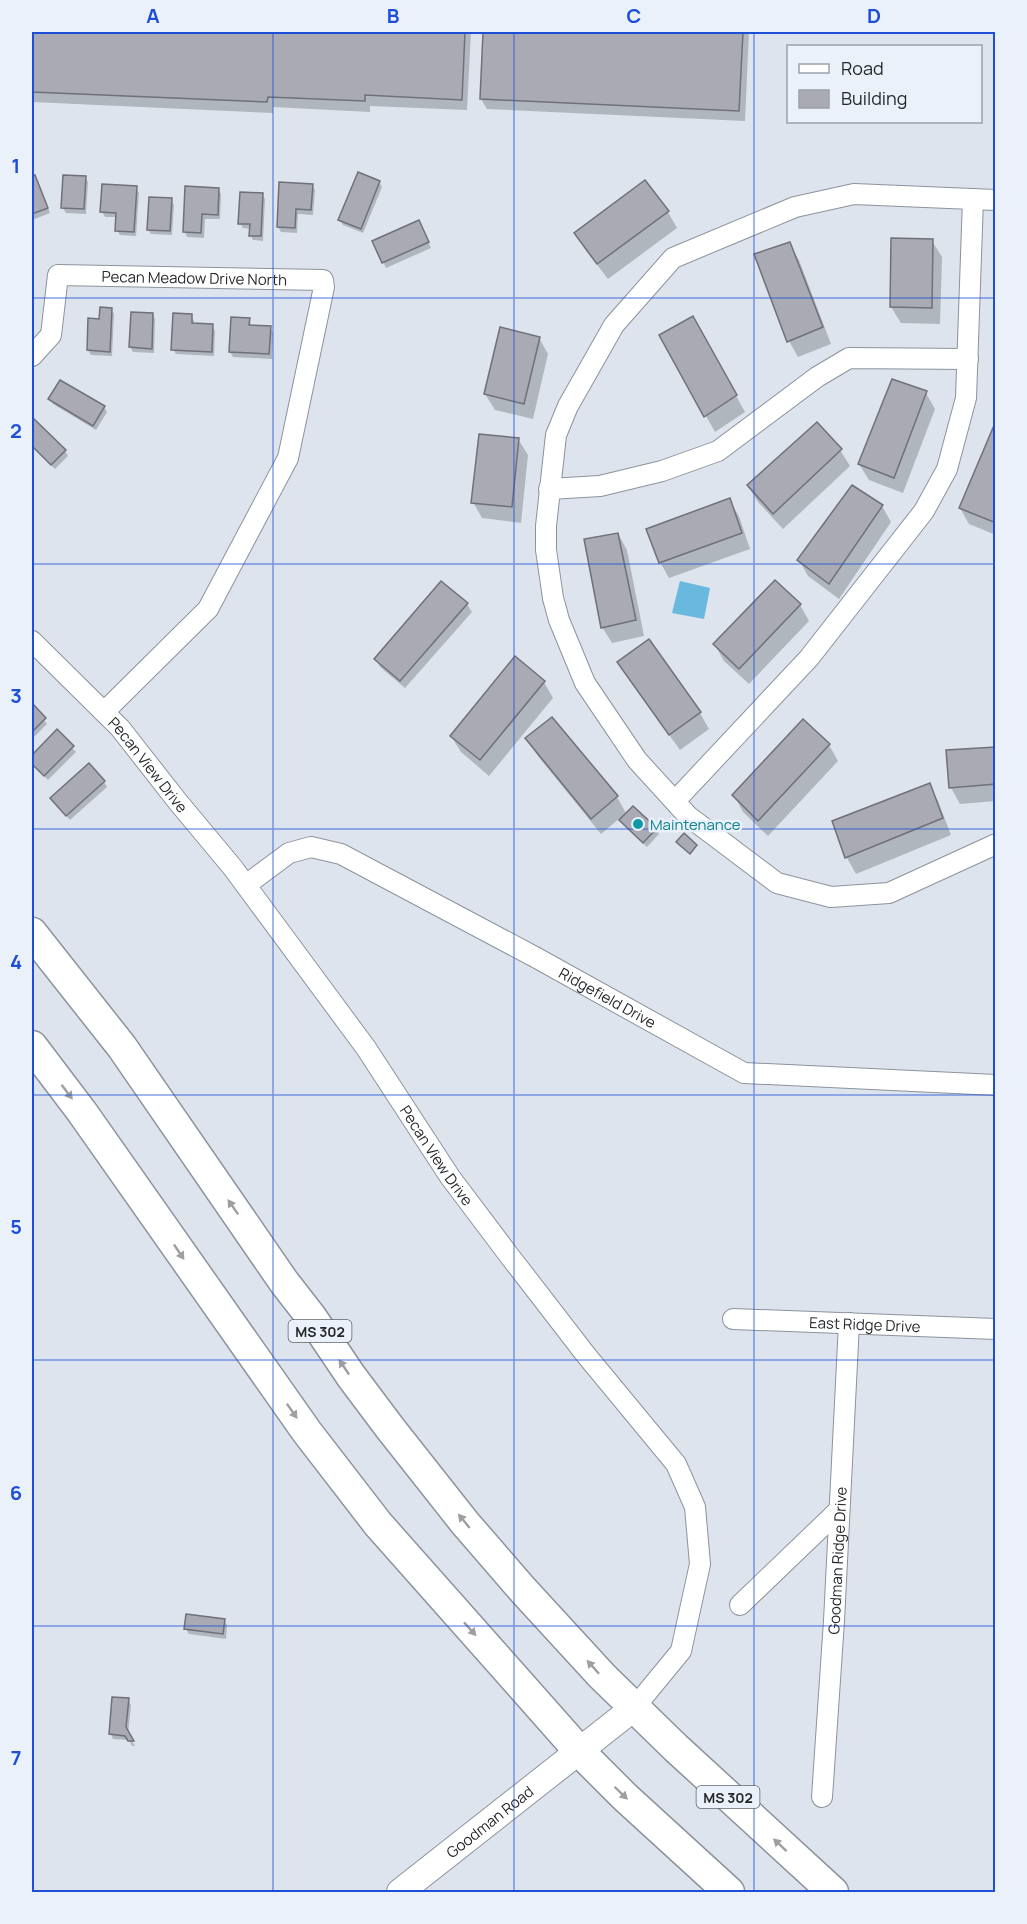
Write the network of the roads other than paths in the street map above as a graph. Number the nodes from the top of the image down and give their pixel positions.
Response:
1 (973, 199) junction
2 (996, 200) edge
3 (32, 356) edge
4 (968, 359) junction
5 (549, 489) junction
6 (32, 641) edge
7 (104, 712) junction
8 (675, 801) junction
9 (996, 844) edge
10 (246, 885) junction
11 (32, 933) edge
12 (32, 1046) edge
13 (996, 1085) edge
14 (733, 1318) dead end
15 (849, 1323) junction
16 (996, 1329) edge
17 (838, 1511) junction
18 (740, 1605) dead end
19 (635, 1707) junction
20 (580, 1752) junction
21 (822, 1797) dead end
22 (400, 1893) edge
23 (729, 1893) edge
24 (833, 1893) edge

1 - 2 street
1 - 4 street
1 - 5 street
3 - 7 street, Pecan Meadow Drive North
4 - 5 street
4 - 8 street
5 - 8 street
6 - 7 street, Pecan View Drive
7 - 10 street, Pecan View Drive
8 - 9 street
10 - 13 street, Ridgefield Drive
10 - 19 street, Pecan View Drive
19 -> 11 highway, MS 302
12 -> 20 highway
14 - 15 street, East Ridge Drive
15 - 16 street, East Ridge Drive
15 - 17 street, Goodman Ridge Drive
17 - 18 street
17 - 21 street, Goodman Ridge Drive
19 - 20 main road, Goodman Road
24 -> 19 highway, MS 302
20 - 22 main road, Goodman Road
20 -> 23 highway

